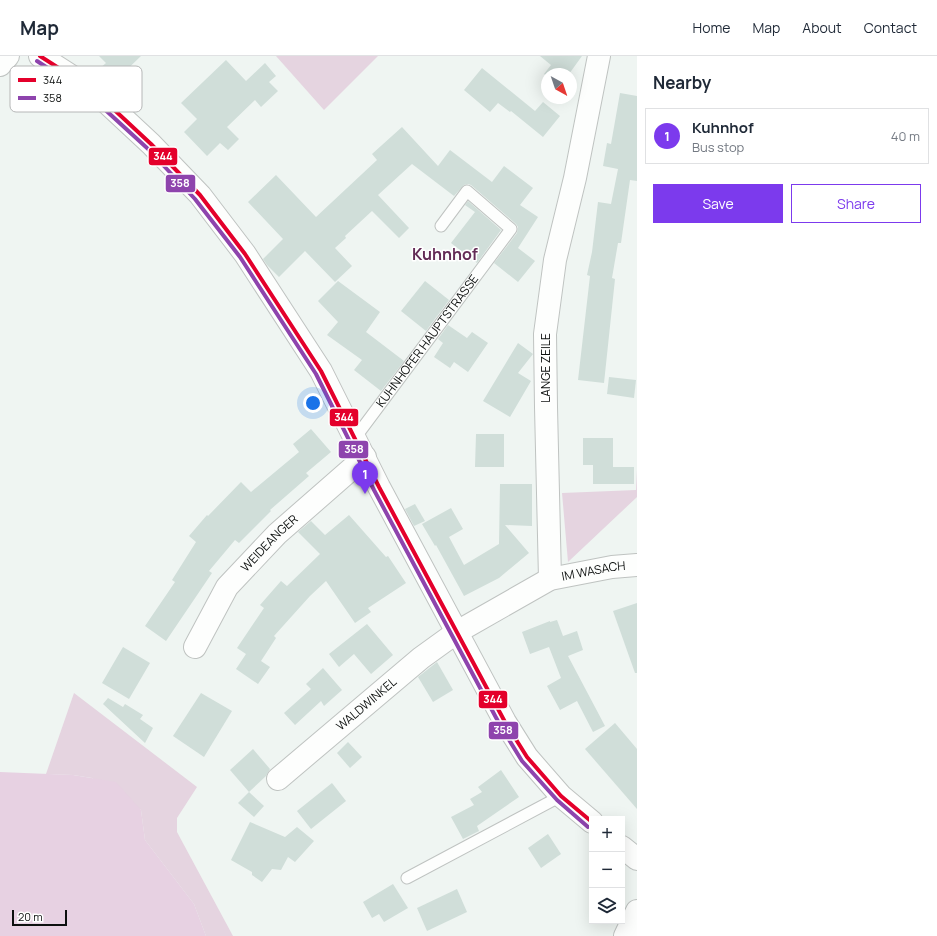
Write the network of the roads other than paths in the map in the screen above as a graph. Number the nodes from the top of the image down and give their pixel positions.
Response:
1 (8, 56) edge
2 (40, 56) edge
3 (599, 56) edge
4 (0, 65) edge
5 (56, 66) edge
6 (116, 112) edge
7 (441, 226) dead end
8 (355, 438) junction
9 (365, 457) junction
10 (637, 565) edge
11 (550, 579) junction
12 (457, 632) junction
13 (195, 647) dead end
14 (278, 779) dead end
15 (561, 796) junction
16 (589, 819) edge
17 (625, 849) edge
18 (637, 859) edge
19 (406, 878) dead end
20 (637, 911) edge
21 (625, 936) edge

1 - 4 street
2 - 5 street
3 - 11 street, LANGE ZEILE
6 - 8 street
7 - 8 lane, KUHNHOFER HAUPTSTRASSE
8 - 9 street
9 - 12 street
9 - 13 street, WEIDEANGER
10 - 11 street, IM WASACH
11 - 12 street
12 - 14 street, WALDWINKEL
12 - 15 street
15 - 16 street
15 - 19 lane
17 - 18 street
20 - 21 street

